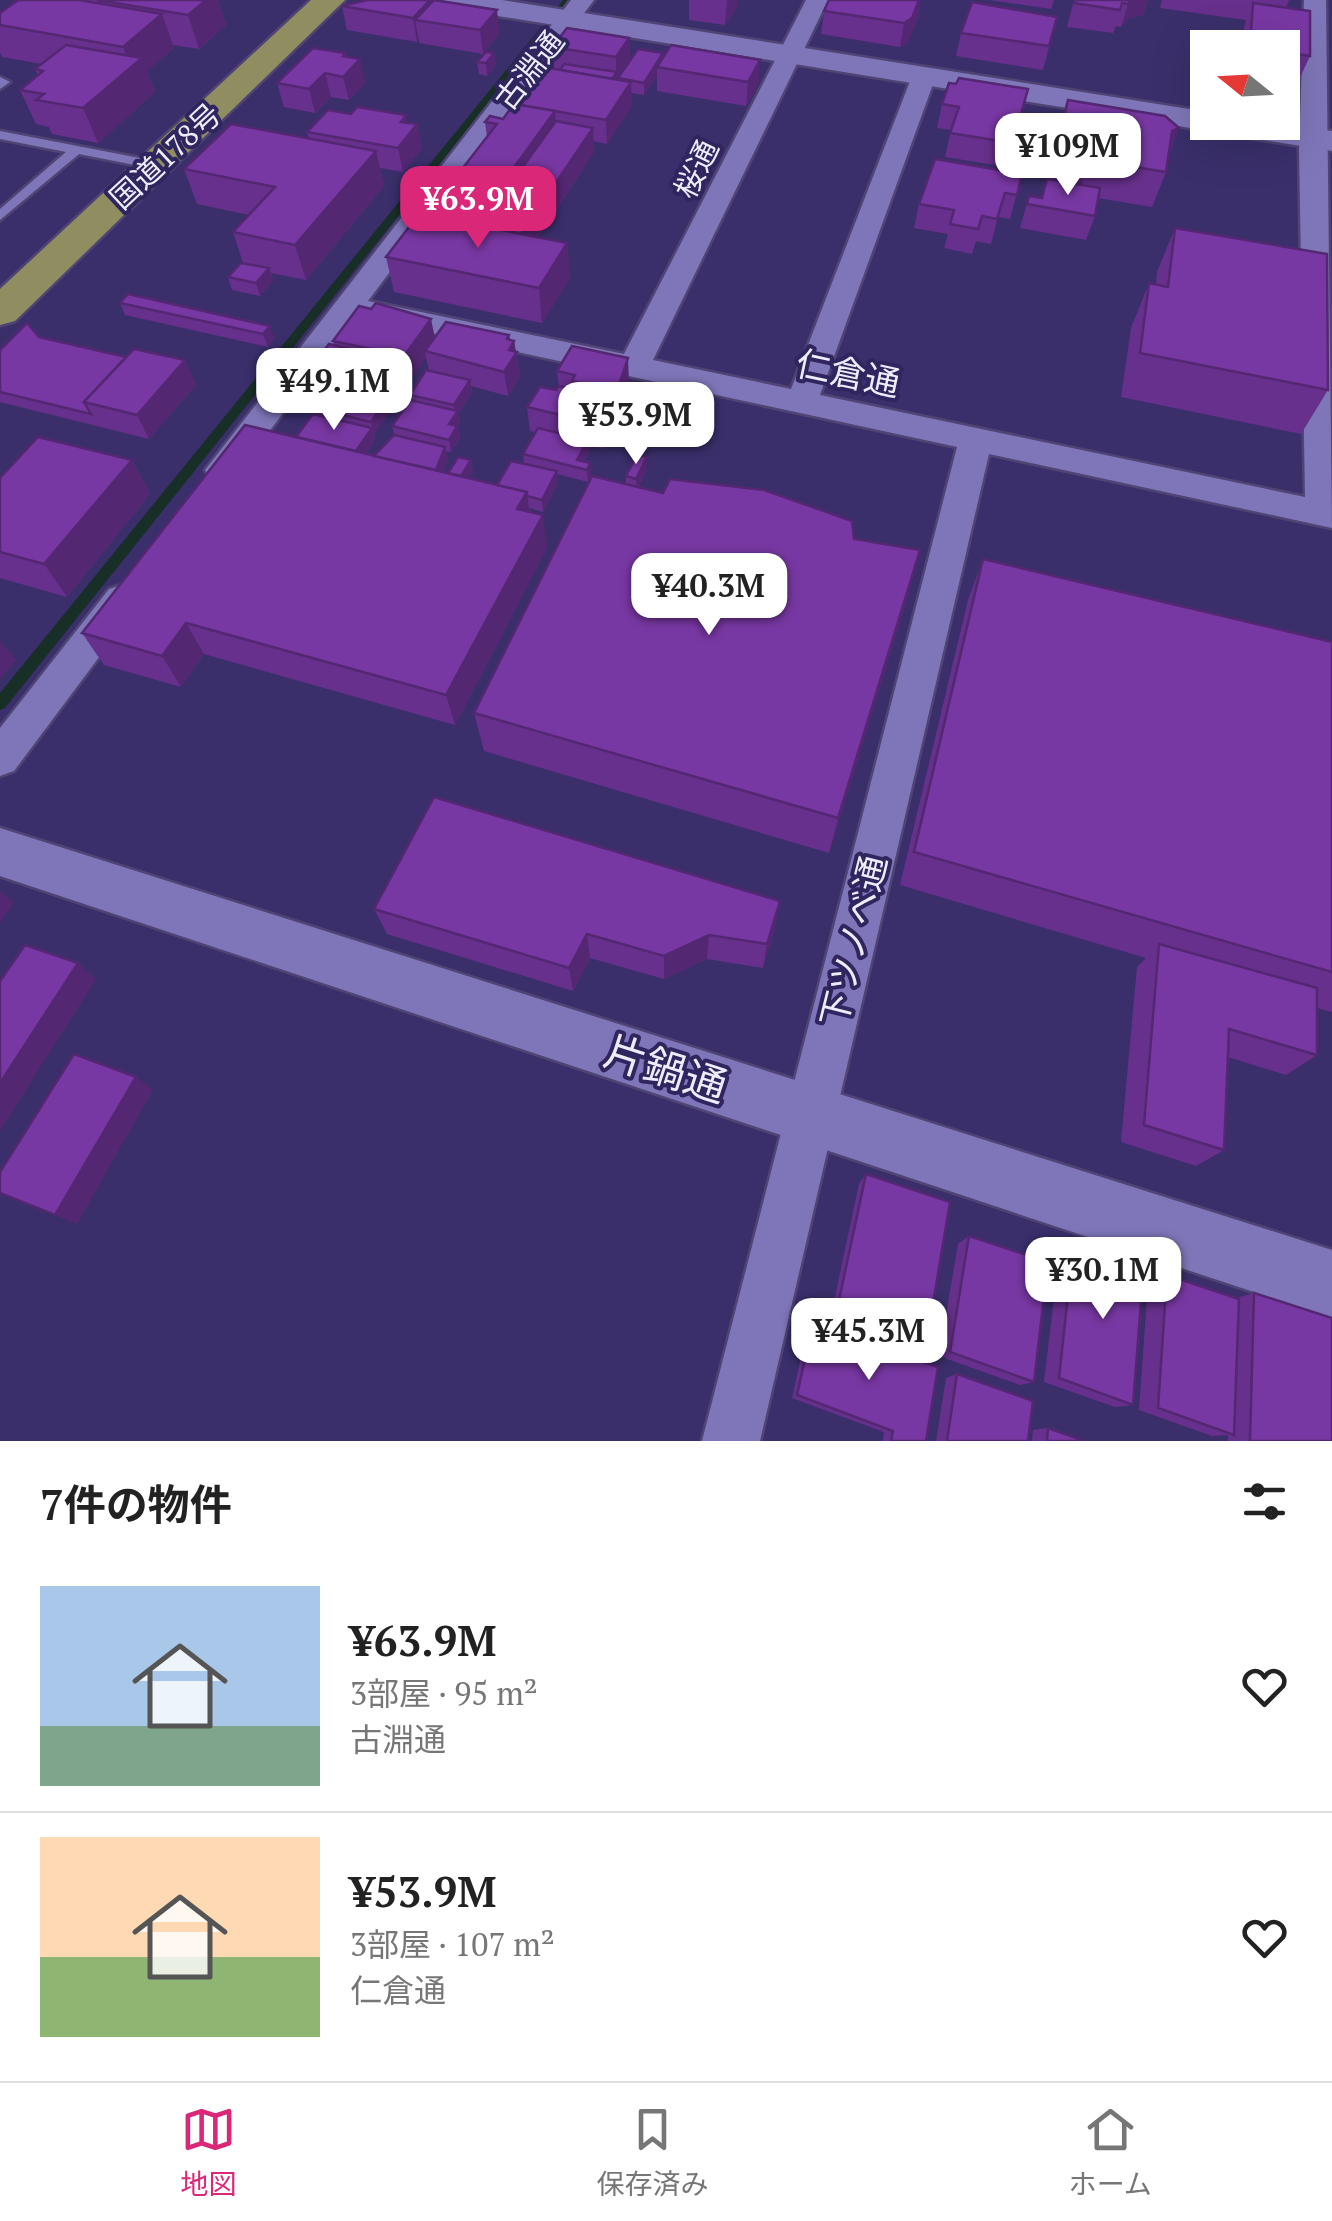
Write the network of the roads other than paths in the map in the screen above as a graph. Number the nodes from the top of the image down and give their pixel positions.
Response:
1 (329, 0) edge
2 (449, 0) edge
3 (817, 0) edge
4 (1315, 0) edge
5 (575, 10) edge
6 (789, 54) junction
7 (924, 76) junction
8 (1190, 119) edge
9 (4, 140) edge
10 (1322, 145) edge
11 (76, 150) junction
12 (155, 165) junction
13 (0, 216) edge
14 (348, 306) junction
15 (0, 312) edge
16 (634, 368) junction
17 (801, 404) junction
18 (975, 441) junction
19 (204, 493) edge
20 (1327, 514) edge
21 (144, 571) edge
22 (0, 758) edge
23 (0, 852) edge
24 (811, 1115) junction
25 (1332, 1284) edge
26 (731, 1441) edge

1 - 12 highway, 国道178号
2 - 5 street
3 - 6 street, 桜通
4 - 10 street
5 - 6 street
5 - 14 street, 古淵通
6 - 7 street
6 - 16 street, 桜通
7 - 8 street
7 - 17 street
9 - 11 lane
10 - 20 street
11 - 12 lane
11 - 13 lane
12 - 15 highway, 国道178号
14 - 16 street, 仁倉通
14 - 19 street, 古淵通
16 - 17 street, 仁倉通
17 - 18 street, 仁倉通
18 - 20 street, 仁倉通
18 - 24 street, 下ツノベ通
21 - 22 street
23 - 24 street, 片鍋通
24 - 25 street, 片鍋通
24 - 26 street, 下ツノベ通

